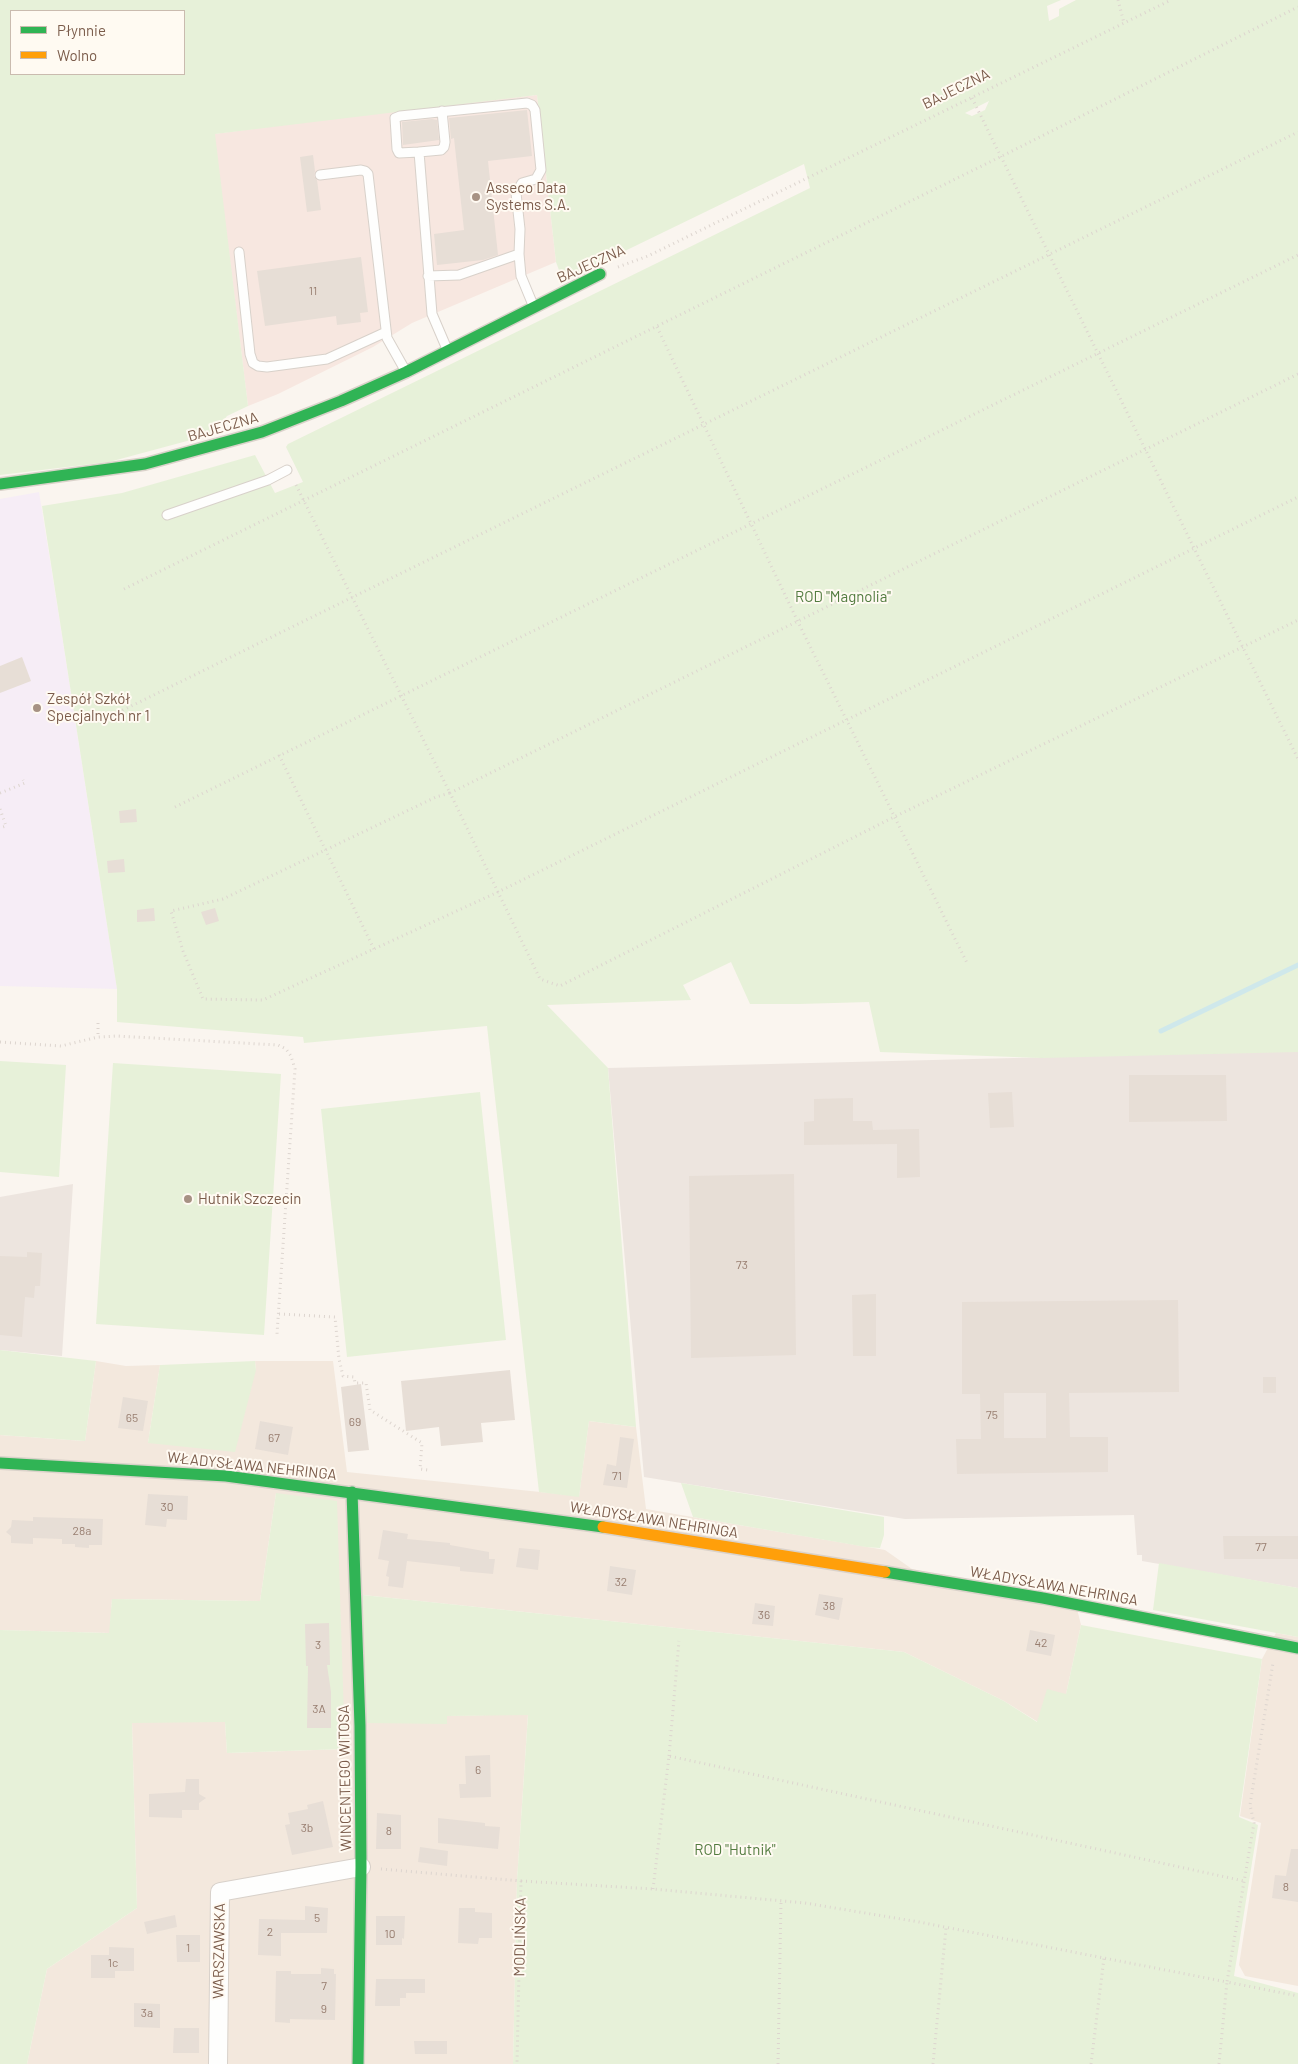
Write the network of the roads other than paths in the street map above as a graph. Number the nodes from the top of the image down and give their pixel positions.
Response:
1 (442, 111) junction
2 (419, 152) junction
3 (320, 175) dead end
4 (239, 252) dead end
5 (519, 254) junction
6 (600, 274) road end
7 (428, 276) junction
8 (534, 308) junction
9 (386, 332) junction
10 (448, 351) junction
11 (406, 372) junction
12 (286, 470) dead end
13 (0, 484) edge
14 (167, 515) dead end
15 (0, 1464) edge
16 (352, 1492) junction
17 (1298, 1648) edge
18 (362, 1867) junction
19 (218, 2064) edge
20 (358, 2064) edge

1 - 2 lane
1 - 2 lane
1 - 5 lane
2 - 7 lane
3 - 9 lane
4 - 9 lane
5 - 7 lane
5 - 8 lane
6 - 8 street, BAJECZNA
7 - 10 lane
8 - 10 street, BAJECZNA
9 - 11 lane
10 - 11 street, BAJECZNA
11 - 13 street, BAJECZNA
12 - 14 lane
15 - 16 street, WŁADYSŁAWA NEHRINGA
16 - 17 street, WŁADYSŁAWA NEHRINGA
16 - 18 street, WINCENTEGO WITOSA
18 - 19 street, WARSZAWSKA
18 - 20 street, WINCENTEGO WITOSA

